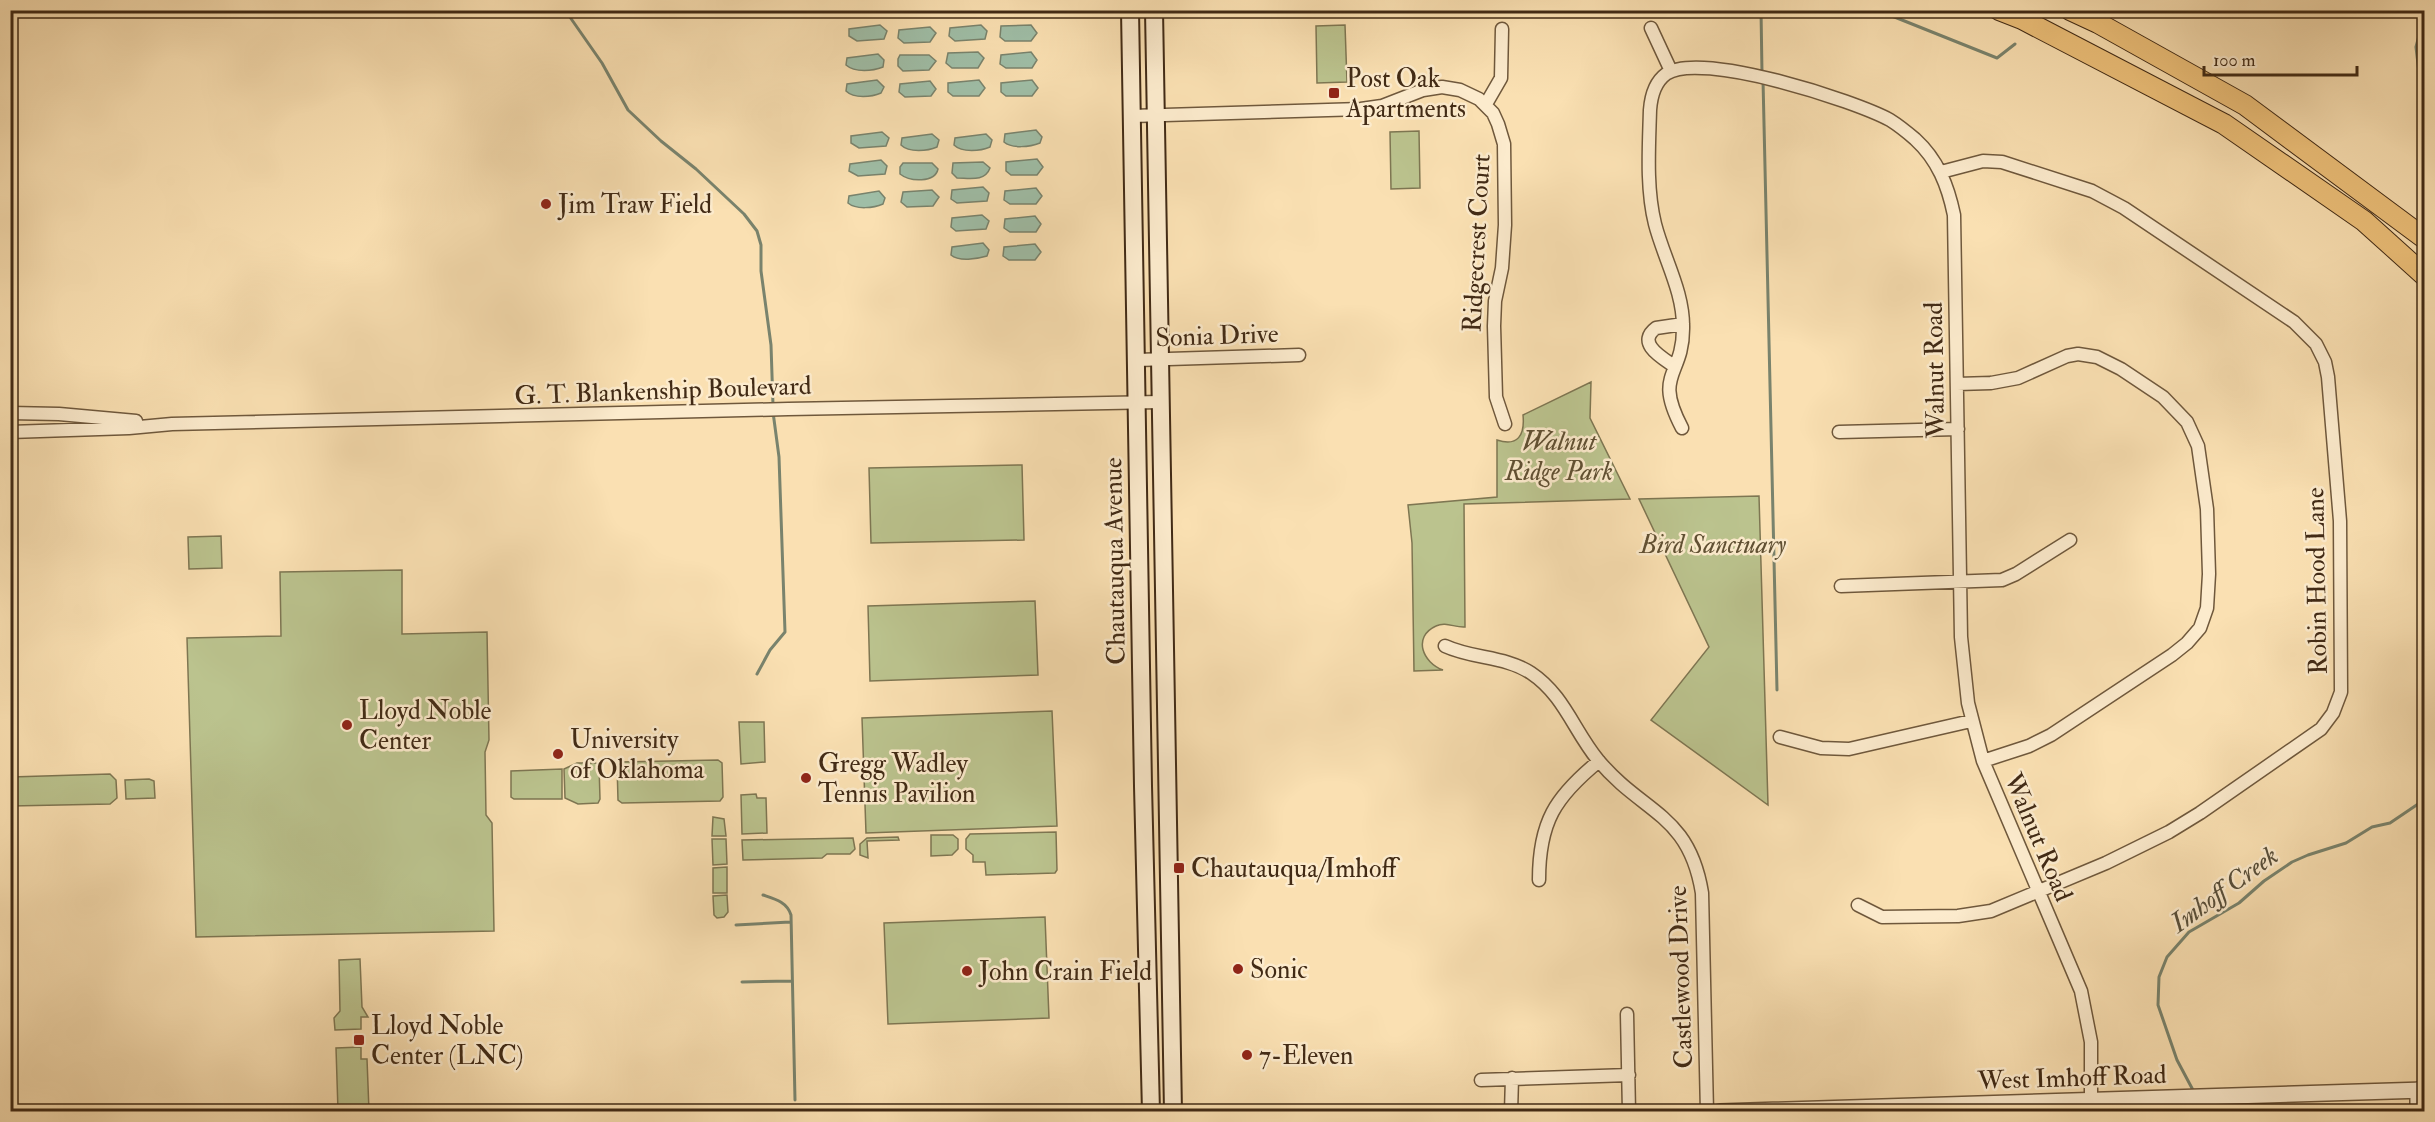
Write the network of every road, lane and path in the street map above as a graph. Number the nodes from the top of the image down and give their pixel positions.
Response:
1 (1130, 10) edge
2 (1154, 10) edge
3 (1999, 10) edge
4 (2070, 10) edge
5 (1651, 28) dead end
6 (1502, 29) dead end
7 (1671, 71) junction
8 (1485, 104) junction
9 (1155, 115) junction
10 (1132, 116) junction
11 (1941, 172) junction
12 (2424, 238) edge
13 (2424, 275) edge
14 (1683, 324) junction
15 (1299, 355) dead end
16 (1137, 360) junction
17 (1159, 361) junction
18 (1674, 366) junction
19 (1957, 384) junction
20 (1160, 402) junction
21 (1137, 403) junction
22 (10, 413) edge
23 (167, 424) junction
24 (1505, 424) dead end
25 (1683, 428) dead end
26 (1958, 429) junction
27 (10, 432) edge
28 (1839, 432) dead end
29 (2070, 540) dead end
30 (1960, 583) junction
31 (1840, 586) dead end
32 (1445, 646) dead end
33 (1971, 722) junction
34 (1780, 737) dead end
35 (1599, 760) junction
36 (1983, 761) junction
37 (1539, 880) dead end
38 (2039, 892) junction
39 (1858, 905) dead end
40 (1628, 1014) dead end
41 (1629, 1075) junction
42 (1512, 1078) junction
43 (1481, 1080) dead end
44 (2421, 1090) edge
45 (2091, 1106) edge
46 (1782, 1110) edge
47 (1151, 1112) edge
48 (1173, 1112) edge
49 (1511, 1112) edge
50 (1629, 1112) edge
51 (1707, 1112) edge
52 (1720, 1112) edge
53 (2418, 1112) edge

1 - 10 main road, Chautauqua Avenue
2 - 9 main road, Chautauqua Avenue
3 - 13 highway
4 - 12 highway
5 - 7 street
6 - 8 street
7 - 11 street, Walnut Road
7 - 14 street
8 - 9 street
8 - 24 street, Ridgecrest Court
9 - 10 street
9 - 17 main road, Chautauqua Avenue
10 - 16 main road, Chautauqua Avenue
11 - 19 street, Walnut Road
11 - 38 street, Robin Hood Lane
14 - 18 street
14 - 18 street
15 - 17 street, Sonia Drive
16 - 17 street, Sonia Drive
16 - 21 main road, Chautauqua Avenue
17 - 20 main road, Chautauqua Avenue
18 - 25 street
19 - 26 street, Walnut Road
19 - 36 street
20 - 21 street, G. T. Blankenship Boulevard
20 - 48 main road, Chautauqua Avenue
21 - 23 street, G. T. Blankenship Boulevard
21 - 47 main road, Chautauqua Avenue
22 - 23 street, G. T. Blankenship Boulevard
23 - 27 street, G. T. Blankenship Boulevard
26 - 28 street
26 - 30 street, Walnut Road
29 - 30 street
30 - 31 street
30 - 33 street, Walnut Road
32 - 35 street, Castlewood Drive
33 - 34 street
33 - 36 street, Walnut Road
35 - 37 street
35 - 51 street, Castlewood Drive
36 - 38 street, Walnut Road
38 - 39 street, Robin Hood Lane
38 - 45 street, Walnut Road
40 - 41 street
41 - 42 street
41 - 50 street
42 - 43 street
42 - 49 street
44 - 45 street, West Imhoff Road
44 - 53 street
45 - 46 street, West Imhoff Road
46 - 52 street, West Imhoff Road

